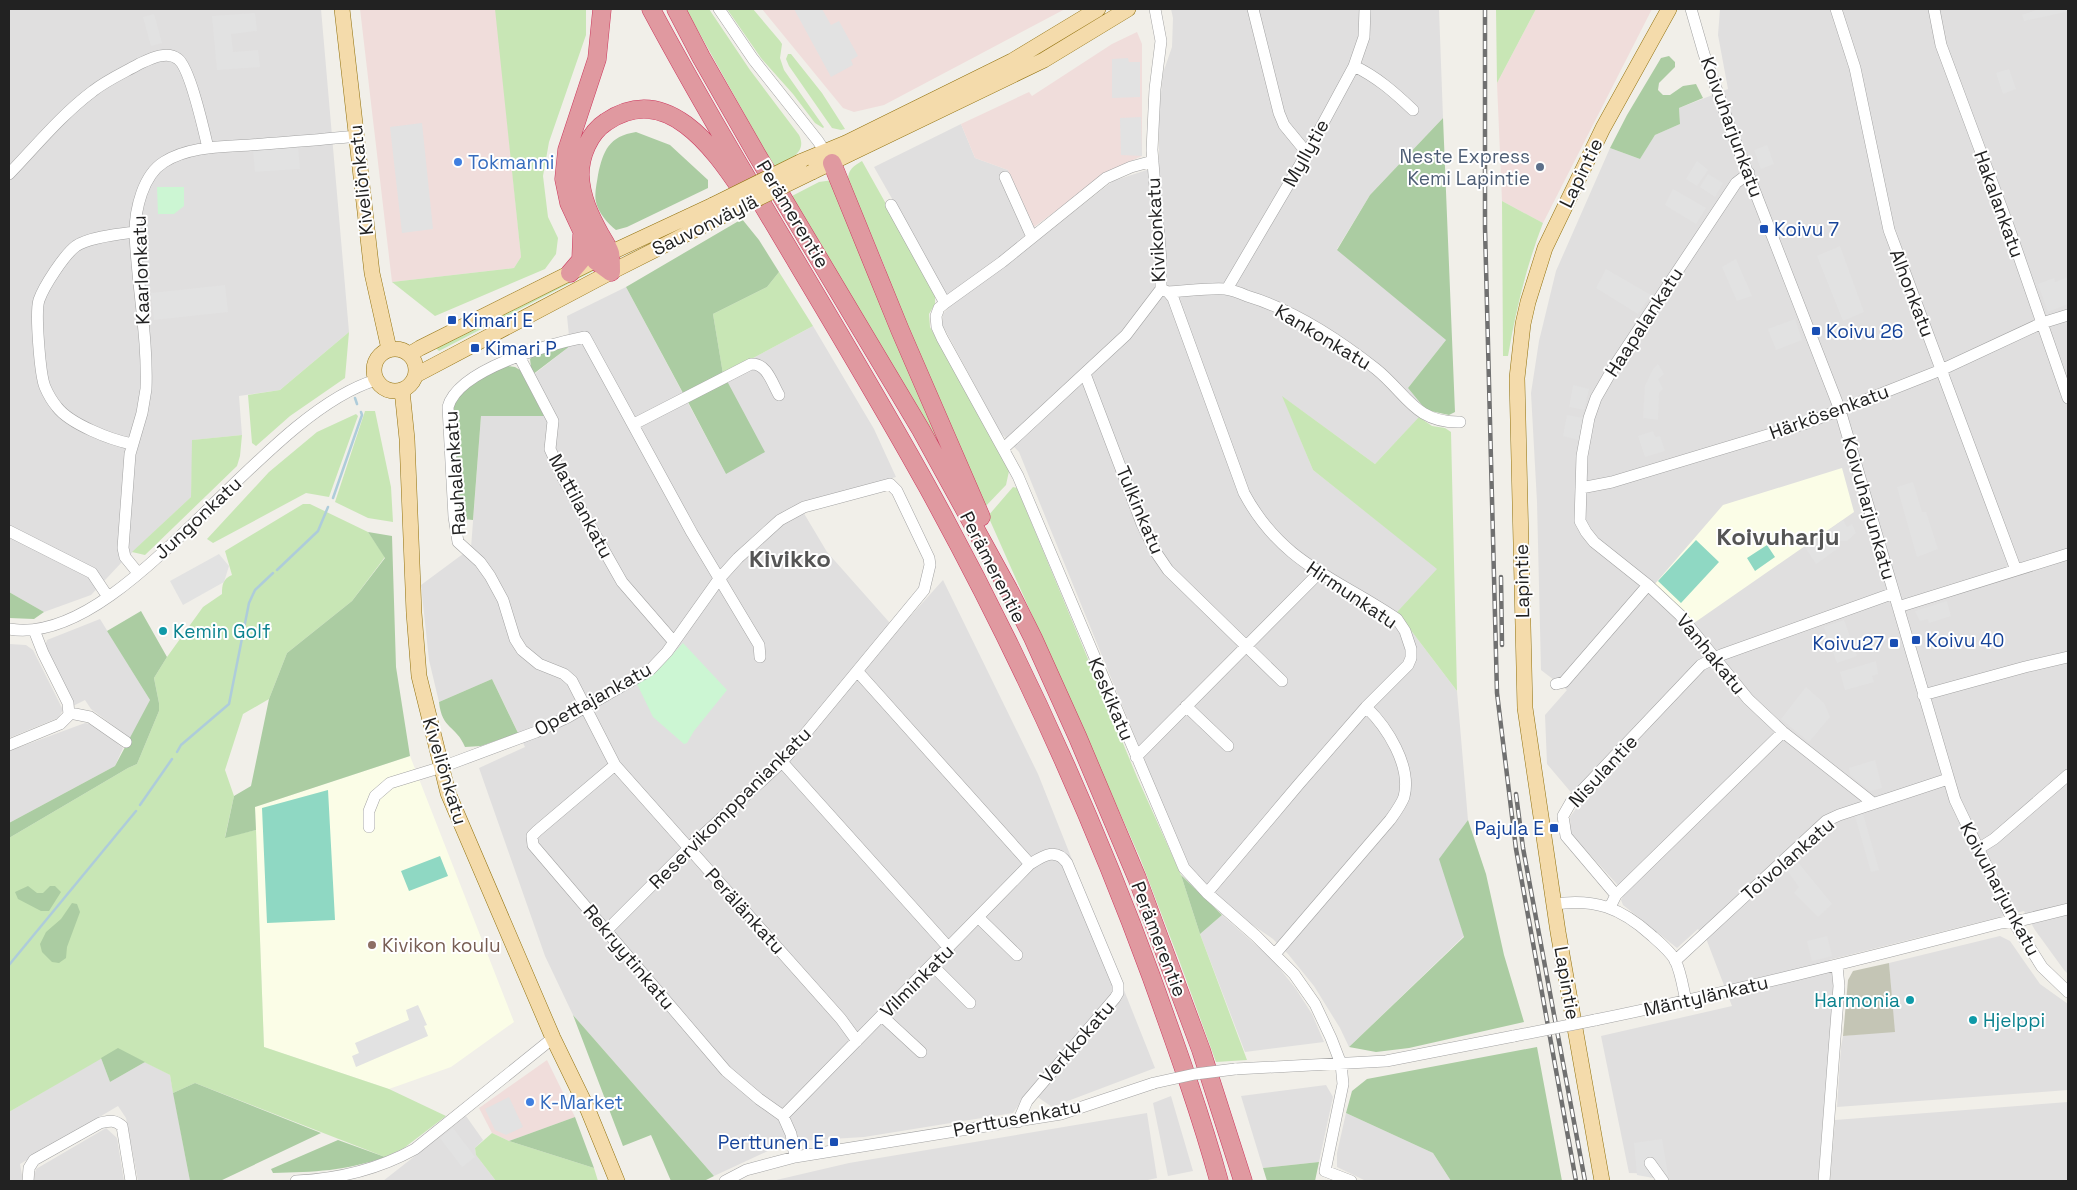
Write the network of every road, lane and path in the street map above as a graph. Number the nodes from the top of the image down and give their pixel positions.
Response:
1 (342, 9) edge
2 (602, 9) edge
3 (651, 9) edge
4 (676, 9) edge
5 (718, 9) edge
6 (1098, 9) edge
7 (1128, 9) edge
8 (1155, 9) edge
9 (1253, 9) edge
10 (1365, 9) edge
11 (1669, 9) edge
12 (1692, 9) edge
13 (1836, 9) edge
14 (1934, 9) edge
15 (1354, 66) junction
16 (1413, 110) dead end
17 (356, 136) junction
18 (208, 148) junction
19 (1307, 153) junction
20 (829, 157) junction
21 (1153, 162) junction
22 (1749, 173) junction
23 (9, 174) edge
24 (1005, 177) dead end
25 (892, 205) dead end
26 (717, 211) junction
27 (775, 227) junction
28 (135, 232) junction
29 (582, 232) junction
30 (1032, 237) junction
31 (603, 257) junction
32 (611, 272) junction
33 (570, 274) junction
34 (1227, 289) junction
35 (1165, 290) junction
36 (945, 303) junction
37 (2068, 314) edge
38 (2042, 323) junction
39 (389, 349) junction
40 (410, 354) junction
41 (519, 356) junction
42 (1941, 370) junction
43 (1085, 374) junction
44 (416, 375) junction
45 (376, 380) junction
46 (402, 390) junction
47 (779, 395) dead end
48 (2068, 398) edge
49 (1840, 410) junction
50 (1460, 422) dead end
51 (634, 424) junction
52 (132, 444) junction
53 (1004, 448) junction
54 (1581, 488) junction
55 (9, 531) edge
56 (2068, 554) edge
57 (2016, 570) junction
58 (138, 573) junction
59 (1319, 573) junction
60 (719, 579) junction
61 (1648, 585) junction
62 (924, 590) joint
63 (1010, 592) junction
64 (1894, 593) junction
65 (108, 597) junction
66 (1898, 607) junction
67 (9, 629) edge
68 (34, 630) junction
69 (674, 642) junction
70 (1248, 646) junction
71 (2068, 656) edge
72 (760, 657) dead end
73 (1714, 658) junction
74 (858, 672) junction
75 (1282, 681) dead end
76 (1556, 684) dead end
77 (1923, 695) junction
78 (1186, 706) junction
79 (585, 707) junction
80 (1366, 707) junction
81 (70, 713) junction
82 (1783, 732) junction
83 (126, 742) dead end
84 (9, 745) edge
85 (1228, 746) dead end
86 (1136, 757) junction
87 (782, 762) junction
88 (615, 765) junction
89 (442, 767) junction
90 (2068, 775) edge
91 (1948, 779) junction
92 (1873, 803) junction
93 (369, 827) dead end
94 (689, 848) junction
95 (1978, 849) junction
96 (1054, 854) joint
97 (1030, 864) junction
98 (1207, 893) junction
99 (1616, 895) junction
100 (1554, 904) junction
101 (1610, 907) junction
102 (2068, 909) edge
103 (979, 918) junction
104 (2013, 921) junction
105 (607, 930) junction
106 (949, 948) junction
107 (1275, 954) junction
108 (1017, 955) dead end
109 (1675, 960) junction
110 (932, 965) junction
111 (1836, 966) junction
112 (2068, 992) edge
113 (1686, 1001) junction
114 (970, 1003) dead end
115 (882, 1016) junction
116 (553, 1038) junction
117 (857, 1041) junction
118 (920, 1052) dead end
119 (1341, 1064) junction
120 (783, 1116) junction
121 (1018, 1122) junction
122 (795, 1157) junction
123 (1650, 1163) dead end
124 (1324, 1176) edge
125 (355, 1178) edge
126 (28, 1181) edge
127 (131, 1181) edge
128 (296, 1181) edge
129 (617, 1181) edge
130 (725, 1181) edge
131 (1219, 1181) edge
132 (1242, 1181) edge
133 (1350, 1181) edge
134 (1602, 1181) edge
135 (1663, 1181) edge
136 (1824, 1181) edge

1 - 17 main road, Kiveliönkatu
2 - 29 highway
3 - 27 highway, Perämerentie
4 - 63 highway, Perämerentie
5 - 20 street
6 - 20 main road, Sauvonväylä
7 - 20 main road, Sauvonväylä
8 - 21 street, Kivikonkatu
9 - 19 street
10 - 15 street, Myllytie
11 - 100 main road, Lapintie
12 - 22 street, Koivuharjunkatu
13 - 42 street, Alhonkatu
14 - 38 street, Hakalankatu
15 - 16 street
15 - 19 street, Myllytie
17 - 18 street, Kaarlonkatu
17 - 39 main road, Kiveliönkatu
18 - 23 street
18 - 28 street, Kaarlonkatu
19 - 34 street, Myllytie
20 - 26 main road, Sauvonväylä, bridge
20 - 63 highway
21 - 30 street
21 - 35 street, Kivikonkatu
22 - 49 street, Koivuharjunkatu
22 - 54 street, Haapalankatu
24 - 30 street
25 - 36 street
26 - 31 main road, Sauvonväylä
26 - 32 main road, Sauvonväylä
27 - 31 highway
27 - 131 highway, Perämerentie
28 - 52 street, Kaarlonkatu
28 - 52 street
29 - 31 highway
29 - 33 highway
30 - 36 street
31 - 32 highway
31 - 33 main road, Sauvonväylä
32 - 44 main road, Sauvonväylä
33 - 40 main road, Sauvonväylä
34 - 35 street, Kankonkatu
34 - 50 street, Kankonkatu
35 - 43 street, Kivikonkatu
35 - 59 street, Hirmunkatu
36 - 53 street, Keskikatu
37 - 38 street, Härkösenkatu
38 - 42 street, Härkösenkatu
38 - 48 street, Hakalankatu
39 - 40 main road
39 - 45 main road
40 - 44 main road
41 - 51 street, Rauhalankatu
41 - 69 street, Mattilankatu
41 - 79 street, Rauhalankatu
42 - 49 street, Härkösenkatu
42 - 57 street, Alhonkatu
43 - 53 street, Kivikonkatu
43 - 70 street, Tulkinkatu
44 - 46 main road
45 - 46 main road
45 - 58 street, Jungonkatu
46 - 89 main road, Kiveliönkatu
47 - 51 street
49 - 54 street, Härkösenkatu
49 - 64 street, Koivuharjunkatu
51 - 60 street
52 - 58 street, Kaarlonkatu
53 - 86 street, Keskikatu
54 - 61 street, Vanhakatu
55 - 65 street
56 - 57 street
57 - 66 street
58 - 65 street, Jungonkatu
59 - 70 street
59 - 80 street, Hirmunkatu
60 - 62 street, Opettajankatu
60 - 69 street, Opettajankatu
60 - 72 street
61 - 73 street, Vanhakatu
61 - 76 street
62 - 74 street, Reservikomppaniankatu
63 - 132 highway, Perämerentie
64 - 66 street, Koivuharjunkatu
64 - 73 street
65 - 68 street, Jungonkatu
66 - 77 street, Koivuharjunkatu
67 - 68 street, Jungonkatu
68 - 81 street
69 - 79 street, Opettajankatu
70 - 75 street, Tulkinkatu
70 - 78 street
71 - 77 street
73 - 82 street, Vanhakatu
73 - 99 street, Nisulantie
74 - 87 street, Reservikomppaniankatu
74 - 97 street
77 - 91 street, Koivuharjunkatu
78 - 85 street
78 - 86 street
79 - 88 street, Perälänkatu
79 - 89 street, Opettajankatu
80 - 98 street, Hirmunkatu
80 - 107 street
81 - 83 street
81 - 84 street
82 - 92 street, Vanhakatu
82 - 99 street
86 - 98 street, Keskikatu
87 - 94 street, Reservikomppaniankatu
87 - 106 street
88 - 94 street, Perälänkatu
88 - 105 street, Rekryytinkatu
89 - 93 street, Opettajankatu
89 - 116 main road, Kiveliönkatu
90 - 95 street
91 - 92 street, Toivolankatu
91 - 95 street, Koivuharjunkatu
92 - 109 street, Toivolankatu
94 - 105 street, Reservikomppaniankatu
94 - 117 street, Perälänkatu
95 - 104 street, Koivuharjunkatu
96 - 97 street, Vilminkatu
96 - 121 street, Verkkokatu
97 - 103 street, Vilminkatu
98 - 107 street, Keskikatu
99 - 101 street
100 - 101 street
100 - 134 main road, Lapintie
101 - 109 street
102 - 104 street, Mäntylänkatu
103 - 106 street, Vilminkatu
103 - 108 street
104 - 111 street, Mäntylänkatu
104 - 112 street, Koivuharjunkatu
105 - 120 street, Rekryytinkatu
106 - 110 street, Vilminkatu
107 - 119 street, Keskikatu
109 - 113 street
110 - 114 street
110 - 115 street, Vilminkatu
111 - 113 street, Mäntylänkatu
111 - 136 street
113 - 119 street, Mäntylänkatu, bridge
115 - 117 street, Vilminkatu
115 - 118 street
116 - 125 street
116 - 129 main road, Kiveliönkatu
117 - 120 street, Vilminkatu
119 - 121 street, Perttusenkatu, bridge
119 - 124 street
120 - 122 street
121 - 122 street, Perttusenkatu
122 - 130 street, Perttusenkatu
123 - 135 street
124 - 133 street
125 - 128 street
126 - 127 street

